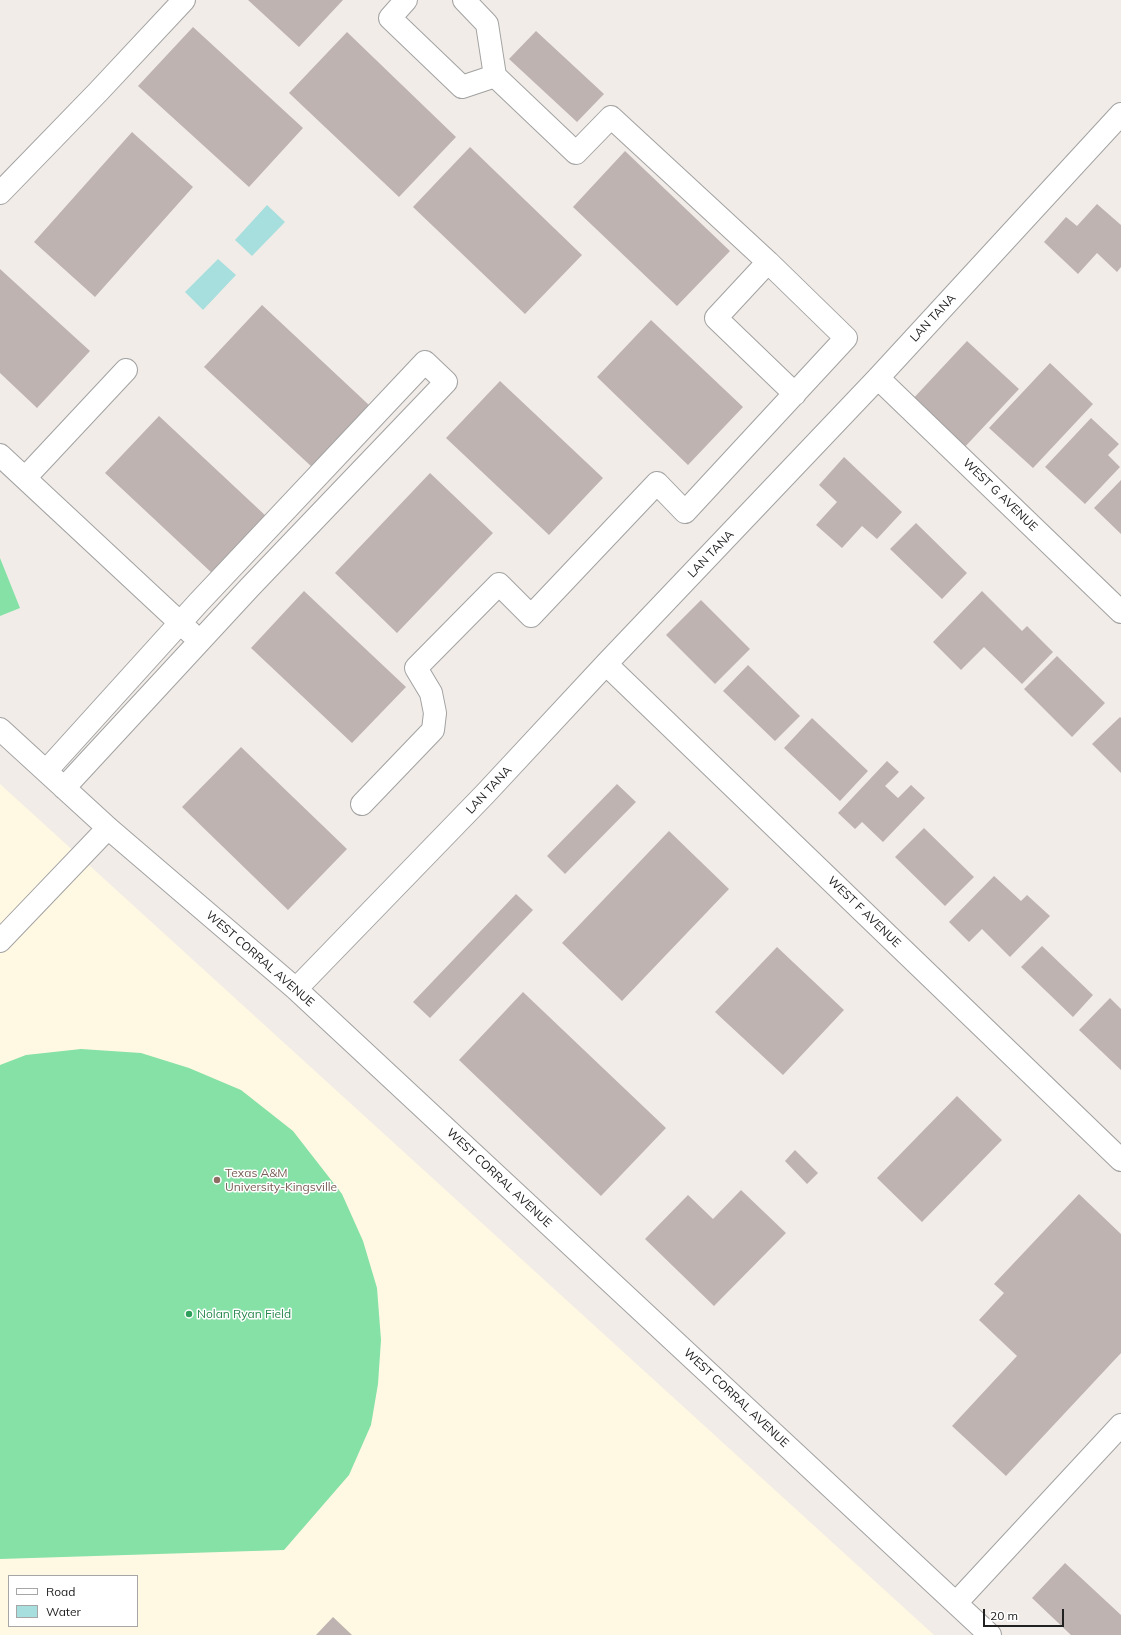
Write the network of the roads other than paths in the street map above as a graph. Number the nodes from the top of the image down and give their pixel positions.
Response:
1 (184, 0) edge
2 (406, 0) edge
3 (464, 0) edge
4 (495, 76) junction
5 (1117, 125) edge
6 (0, 193) edge
7 (768, 262) junction
8 (126, 370) dead end
9 (878, 378) junction
10 (795, 394) junction
11 (0, 455) edge
12 (25, 478) junction
13 (1121, 612) edge
14 (180, 623) junction
15 (200, 642) junction
16 (606, 664) junction
17 (0, 729) edge
18 (46, 771) junction
19 (64, 788) junction
20 (362, 804) dead end
21 (108, 828) junction
22 (0, 941) edge
23 (296, 989) junction
24 (1121, 1160) edge
25 (1121, 1425) edge
26 (956, 1603) junction
27 (990, 1635) edge

1 - 6 street
2 - 4 street
3 - 4 street
4 - 7 street
5 - 9 street, LAN TANA
7 - 10 street
7 - 10 street
8 - 12 street
9 - 13 street, WEST G AVENUE
9 - 16 street, LAN TANA
10 - 20 street
11 - 12 street
12 - 14 street
14 - 15 street
14 - 15 street
14 - 18 street
15 - 19 street
16 - 23 street, LAN TANA
16 - 24 street, WEST F AVENUE
17 - 18 street, WEST CORRAL AVENUE
18 - 19 street, WEST CORRAL AVENUE
19 - 21 street, WEST CORRAL AVENUE
21 - 22 street
21 - 23 street, WEST CORRAL AVENUE
23 - 26 street, WEST CORRAL AVENUE
25 - 26 street
26 - 27 street, WEST CORRAL AVENUE

